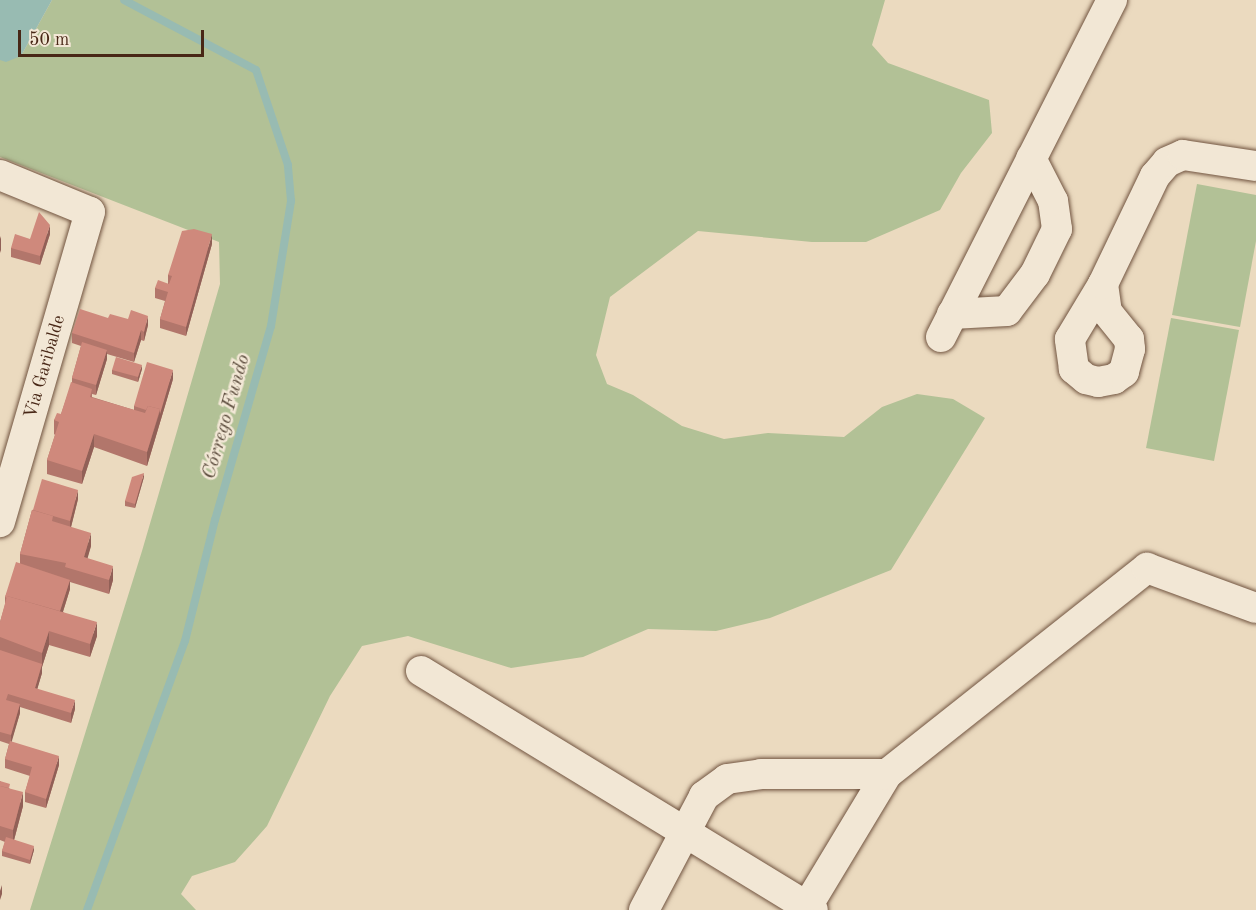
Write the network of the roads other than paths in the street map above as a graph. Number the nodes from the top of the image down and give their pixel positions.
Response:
1 (1112, 0) edge
2 (1031, 158) junction
3 (1256, 166) edge
4 (0, 175) edge
5 (1103, 284) dead end
6 (0, 522) edge
7 (1256, 608) edge
8 (421, 671) dead end
9 (887, 774) junction
10 (686, 831) junction
11 (814, 903) edge
12 (644, 910) edge

1 - 2 street
2 - 2 street
3 - 5 street
4 - 6 street, Via Garibalde
7 - 9 street
8 - 10 street
9 - 10 street
9 - 11 street
10 - 11 street
10 - 12 street

